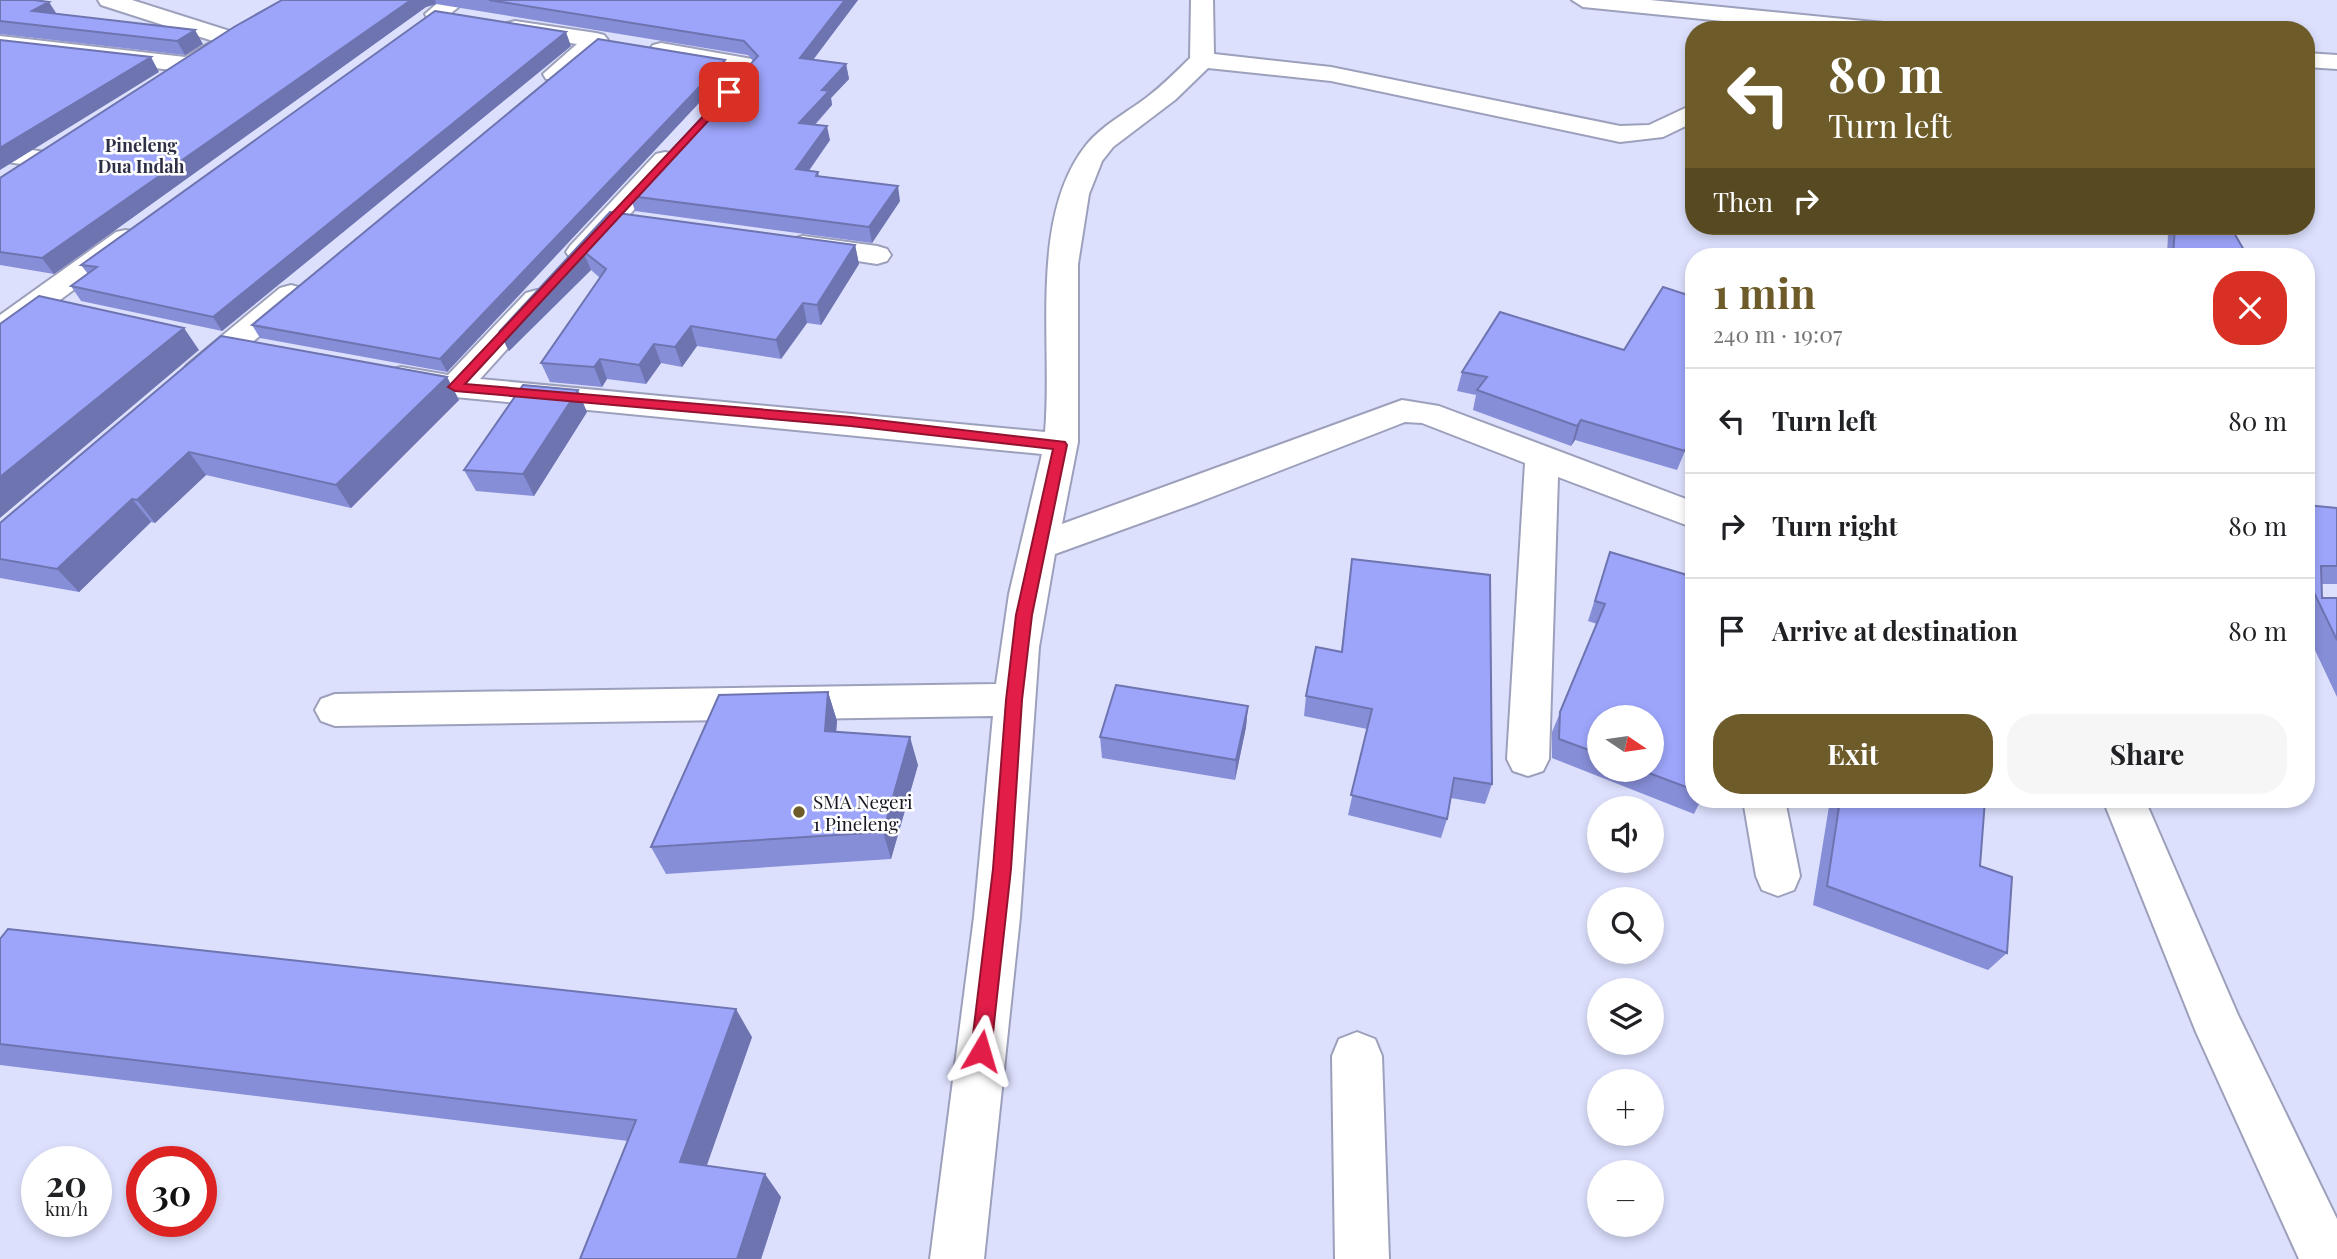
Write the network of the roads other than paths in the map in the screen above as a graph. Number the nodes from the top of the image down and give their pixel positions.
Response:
1 (109, 0) edge
2 (1202, 0) edge
3 (1583, 0) edge
4 (446, 7) edge
5 (1794, 21) edge
6 (414, 30) edge
7 (0, 43) edge
8 (618, 43) junction
9 (1202, 60) junction
10 (2315, 61) edge
11 (2337, 62) edge
12 (189, 65) junction
13 (155, 86) edge
14 (533, 93) edge
15 (1685, 117) edge
16 (65, 144) edge
17 (0, 153) edge
18 (42, 159) junction
19 (10, 178) edge
20 (147, 223) edge
21 (771, 240) edge
22 (877, 255) dead end
23 (313, 276) edge
24 (0, 295) edge
25 (36, 303) junction
26 (75, 312) edge
27 (0, 330) edge
28 (190, 337) dead end
29 (229, 345) junction
30 (269, 353) edge
31 (375, 372) edge
32 (455, 387) junction
33 (177, 390) edge
34 (1060, 445) junction
35 (1542, 458) junction
36 (1685, 513) edge
37 (1038, 546) junction
38 (1014, 700) junction
39 (335, 710) dead end
40 (1528, 758) dead end
41 (1766, 808) edge
42 (2127, 808) edge
43 (1779, 876) dead end
44 (1357, 1056) dead end
45 (957, 1259) edge
46 (1362, 1259) edge
47 (2328, 1259) edge

1 - 12 street
2 - 9 street
3 - 5 street
4 - 6 street
4 - 8 street
7 - 12 street
8 - 14 street
8 - 32 street
9 - 15 street
9 - 34 street
10 - 11 street
12 - 13 street
16 - 18 street
17 - 18 street
18 - 19 street
20 - 25 street
21 - 22 street
23 - 29 street
24 - 25 street
25 - 26 street
25 - 27 street
28 - 29 street
29 - 30 street
29 - 33 street
31 - 32 street
32 - 34 street
34 - 37 street
35 - 36 street
35 - 37 street
35 - 40 street
37 - 38 street
38 - 39 street
38 - 45 street
41 - 43 street
42 - 47 street
44 - 46 street

